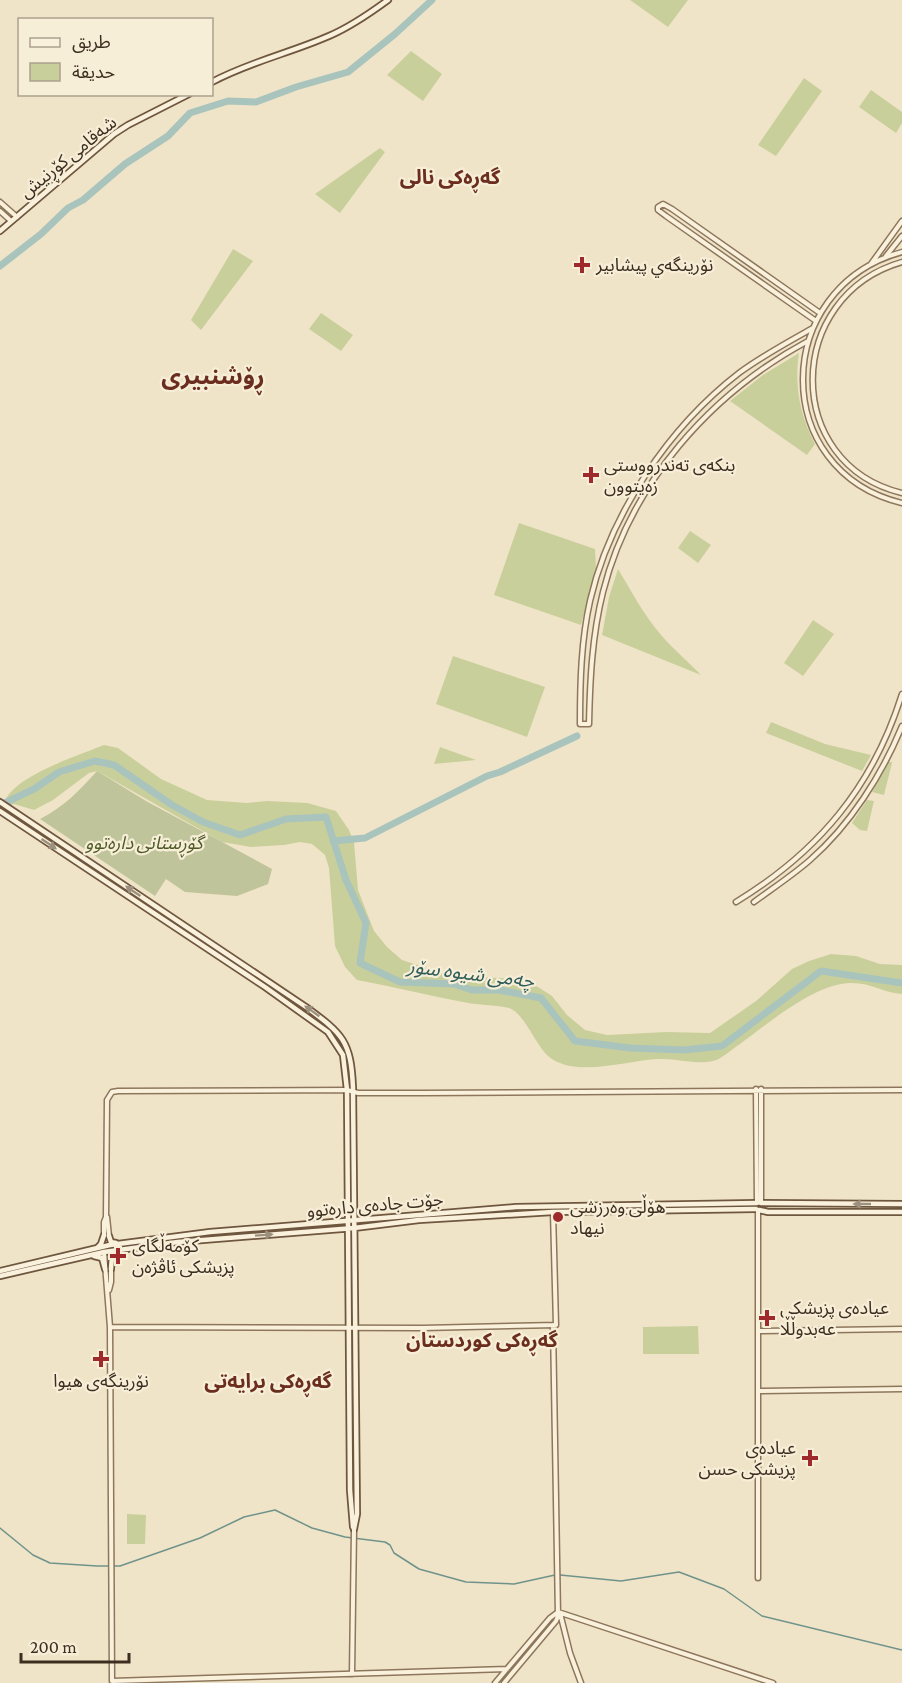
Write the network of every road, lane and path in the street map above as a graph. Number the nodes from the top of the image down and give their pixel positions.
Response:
1 (388, 0) edge
2 (213, 82) edge
3 (185, 96) edge
4 (0, 202) edge
5 (0, 211) edge
6 (17, 217) junction
7 (11, 221) junction
8 (902, 221) edge
9 (0, 231) edge
10 (902, 236) edge
11 (902, 252) edge
12 (886, 257) junction
13 (902, 262) edge
14 (870, 265) junction
15 (820, 313) junction
16 (816, 321) junction
17 (813, 328) junction
18 (808, 341) junction
19 (705, 403) junction
20 (712, 410) junction
21 (902, 493) edge
22 (902, 504) edge
23 (590, 603) junction
24 (600, 606) junction
25 (902, 694) edge
26 (902, 726) edge
27 (0, 802) edge
28 (0, 811) edge
29 (839, 815) junction
30 (846, 820) junction
31 (760, 887) junction
32 (766, 893) junction
33 (736, 902) dead end
34 (754, 902) dead end
35 (192, 935) junction
36 (756, 1089) junction
37 (761, 1089) junction
38 (902, 1090) edge
39 (350, 1091) junction
40 (759, 1203) junction
41 (902, 1204) edge
42 (758, 1210) junction
43 (553, 1212) junction
44 (902, 1212) edge
45 (351, 1222) junction
46 (351, 1228) junction
47 (106, 1236) junction
48 (122, 1243) junction
49 (107, 1249) junction
50 (129, 1249) junction
51 (87, 1253) junction
52 (108, 1269) junction
53 (0, 1270) edge
54 (0, 1276) edge
55 (553, 1325) junction
56 (110, 1327) junction
57 (352, 1327) junction
58 (902, 1329) edge
59 (759, 1331) junction
60 (902, 1389) edge
61 (760, 1391) junction
62 (354, 1532) joint
63 (758, 1578) dead end
64 (559, 1613) junction
65 (507, 1669) junction
66 (352, 1674) junction
67 (495, 1683) edge
68 (504, 1683) edge
69 (581, 1683) edge
70 (772, 1683) edge

1 - 2 main road
3 - 6 main road, شەقامی کۆڕنیش
4 - 6 street
5 - 7 street
6 - 7 main road, شەقامی کۆڕنیش
7 - 9 main road, شەقامی کۆڕنیش
8 - 14 street
10 - 12 street
11 - 12 street
12 - 14 street
13 - 21 street
14 - 15 street
15 - 16 street
15 - 16 street
16 - 17 street
17 - 18 street
17 - 19 street
18 - 20 street
18 - 22 street
19 - 20 street
19 - 23 street
20 - 24 street
23 - 24 street
23 - 24 street
25 - 29 street
26 - 30 street
35 -> 27 main road
28 -> 35 main road
29 - 30 street
29 - 31 street
30 - 32 street
31 - 32 street
31 - 33 street
32 - 34 street
35 - 39 main road
36 - 37 street
36 - 39 street
36 - 40 street
37 - 38 street
37 - 40 street
39 - 45 main road
39 - 47 street
41 -> 40 main road, جۆت جادەی دارەتوو
40 - 42 main road
40 - 45 main road, جۆت جادەی دارەتوو
42 - 43 main road, جۆت جادەی دارەتوو
42 - 44 main road, جۆت جادەی دارەتوو
42 - 59 street
43 - 46 main road, جۆت جادەی دارەتوو
43 - 55 street
45 - 46 main road
45 - 48 main road, جۆت جادەی دارەتوو
50 -> 46 main road, جۆت جادەی دارەتوو
46 - 57 main road
47 - 48 main road
47 - 49 street
47 - 51 main road
48 - 49 main road, جۆت جادەی دارەتوو
49 - 50 main road, جۆت جادەی دارەتوو
49 - 51 main road, جۆت جادەی دارەتوو
49 - 52 street
50 - 52 main road
51 - 52 main road
51 - 53 main road, جۆت جادەی دارەتوو
51 - 54 main road, جۆت جادەی دارەتوو
52 - 56 street
55 - 57 street
55 - 64 street
56 - 57 street
56 - 66 street
57 - 62 main road
58 - 59 street
59 - 61 street
60 - 61 street
61 - 63 street
62 - 66 street
64 - 65 street
64 - 68 street
64 - 69 street
64 - 70 street
65 - 66 street
65 - 67 street

